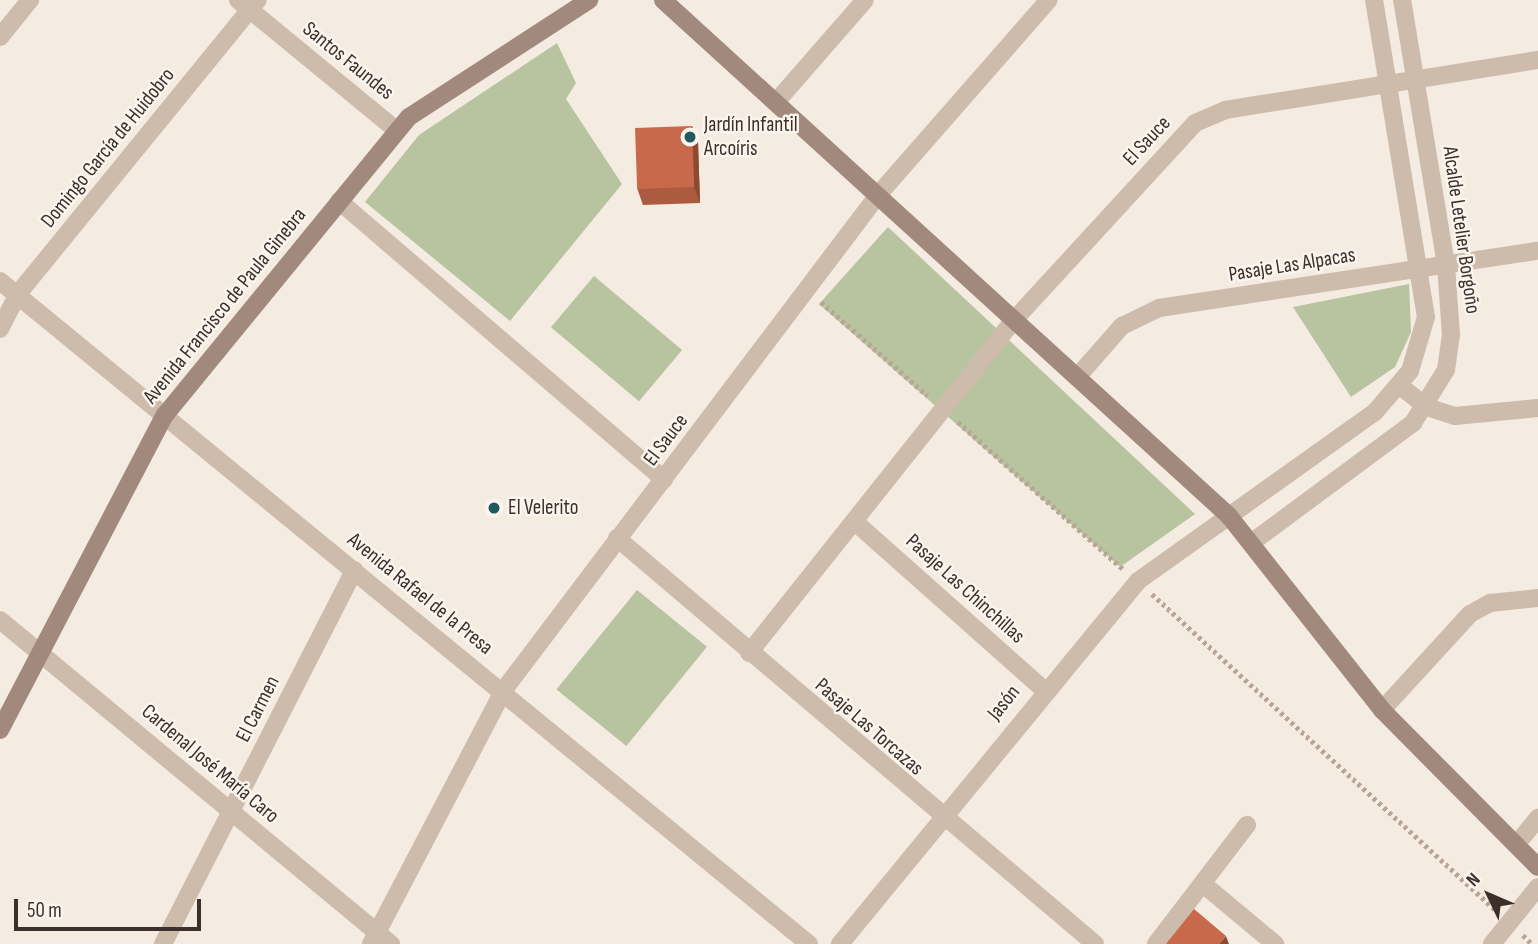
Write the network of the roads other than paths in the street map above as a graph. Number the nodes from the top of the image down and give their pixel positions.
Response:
1 (30, 0) edge
2 (589, 0) edge
3 (663, 0) edge
4 (865, 0) edge
5 (1049, 0) edge
6 (1374, 0) edge
7 (1402, 0) edge
8 (249, 3) edge
9 (0, 37) edge
10 (1538, 60) edge
11 (1415, 79) junction
12 (1388, 84) junction
13 (776, 102) junction
14 (396, 130) junction
15 (878, 195) junction
16 (339, 201) junction
17 (1538, 251) edge
18 (1446, 265) junction
19 (1419, 269) junction
20 (0, 281) edge
21 (17, 295) junction
22 (1015, 319) junction
23 (0, 329) edge
24 (1078, 376) junction
25 (1400, 386) junction
26 (1427, 407) junction
27 (1538, 408) edge
28 (165, 415) junction
29 (664, 480) junction
30 (1229, 516) junction
31 (856, 522) junction
32 (617, 538) junction
33 (1251, 543) junction
34 (354, 570) junction
35 (1538, 598) edge
36 (0, 620) edge
37 (38, 651) junction
38 (748, 653) junction
39 (1044, 690) junction
40 (503, 691) junction
41 (1382, 710) junction
42 (0, 730) edge
43 (232, 812) junction
44 (940, 818) junction
45 (1538, 818) edge
46 (1247, 825) dead end
47 (1516, 845) junction
48 (1538, 867) edge
49 (1203, 884) junction
50 (1538, 887) edge
51 (380, 940) edge
52 (163, 944) edge
53 (809, 944) edge
54 (840, 944) edge
55 (1095, 944) edge
56 (1156, 944) edge
57 (1275, 944) edge
58 (1492, 944) edge

1 - 9 street
2 - 14 street, Avenida Francisco de Paula Ginebra
3 - 13 street
4 - 13 street
5 - 15 street, El Sauce
6 - 12 street
7 - 11 street, Alcalde Letelier Borgoño
8 - 14 street, Santos Faundes
8 - 21 street, Domingo García de Huidobro
10 - 11 street, El Sauce
11 - 12 street, El Sauce
11 - 18 street, Alcalde Letelier Borgoño
12 - 19 street
12 - 22 street, El Sauce
13 - 15 street
14 - 16 street, Avenida Francisco de Paula Ginebra
15 - 22 street
15 - 29 street, El Sauce
16 - 28 street, Avenida Francisco de Paula Ginebra
16 - 29 street
17 - 18 street, Pasaje Las Alpacas
18 - 19 street, Pasaje Las Alpacas
18 - 26 street, Alcalde Letelier Borgoño
19 - 24 street, Pasaje Las Alpacas
19 - 25 street
20 - 21 street, Avenida Rafael de la Presa
21 - 23 street, Domingo García de Huidobro
21 - 28 street, Avenida Rafael de la Presa
22 - 24 street
22 - 31 street, El Sauce
24 - 30 street
25 - 26 street
25 - 30 street
26 - 27 street
26 - 33 street, Alcalde Letelier Borgoño
28 - 34 street, Avenida Rafael de la Presa
28 - 37 street, Avenida Francisco de Paula Ginebra
29 - 32 street, El Sauce
30 - 33 street
30 - 39 street, Jasón
31 - 38 street, El Sauce
31 - 39 street, Pasaje Las Chinchillas
32 - 38 street, Pasaje Las Torcazas
32 - 40 street, El Sauce
33 - 41 street
34 - 40 street, Avenida Rafael de la Presa
34 - 43 street, El Carmen
35 - 41 street
36 - 37 street, Cardenal José María Caro
37 - 42 street, Avenida Francisco de Paula Ginebra
37 - 43 street, Cardenal José María Caro
38 - 44 street, Pasaje Las Torcazas
39 - 44 street, Jasón
40 - 51 street, El Sauce
40 - 53 street, Avenida Rafael de la Presa
41 - 47 street
43 - 51 street, Cardenal José María Caro
43 - 52 street, El Carmen
44 - 54 street, Jasón
44 - 55 street, Pasaje Las Torcazas
45 - 47 street
46 - 49 street
47 - 48 street
49 - 56 street
49 - 57 street
50 - 58 street

